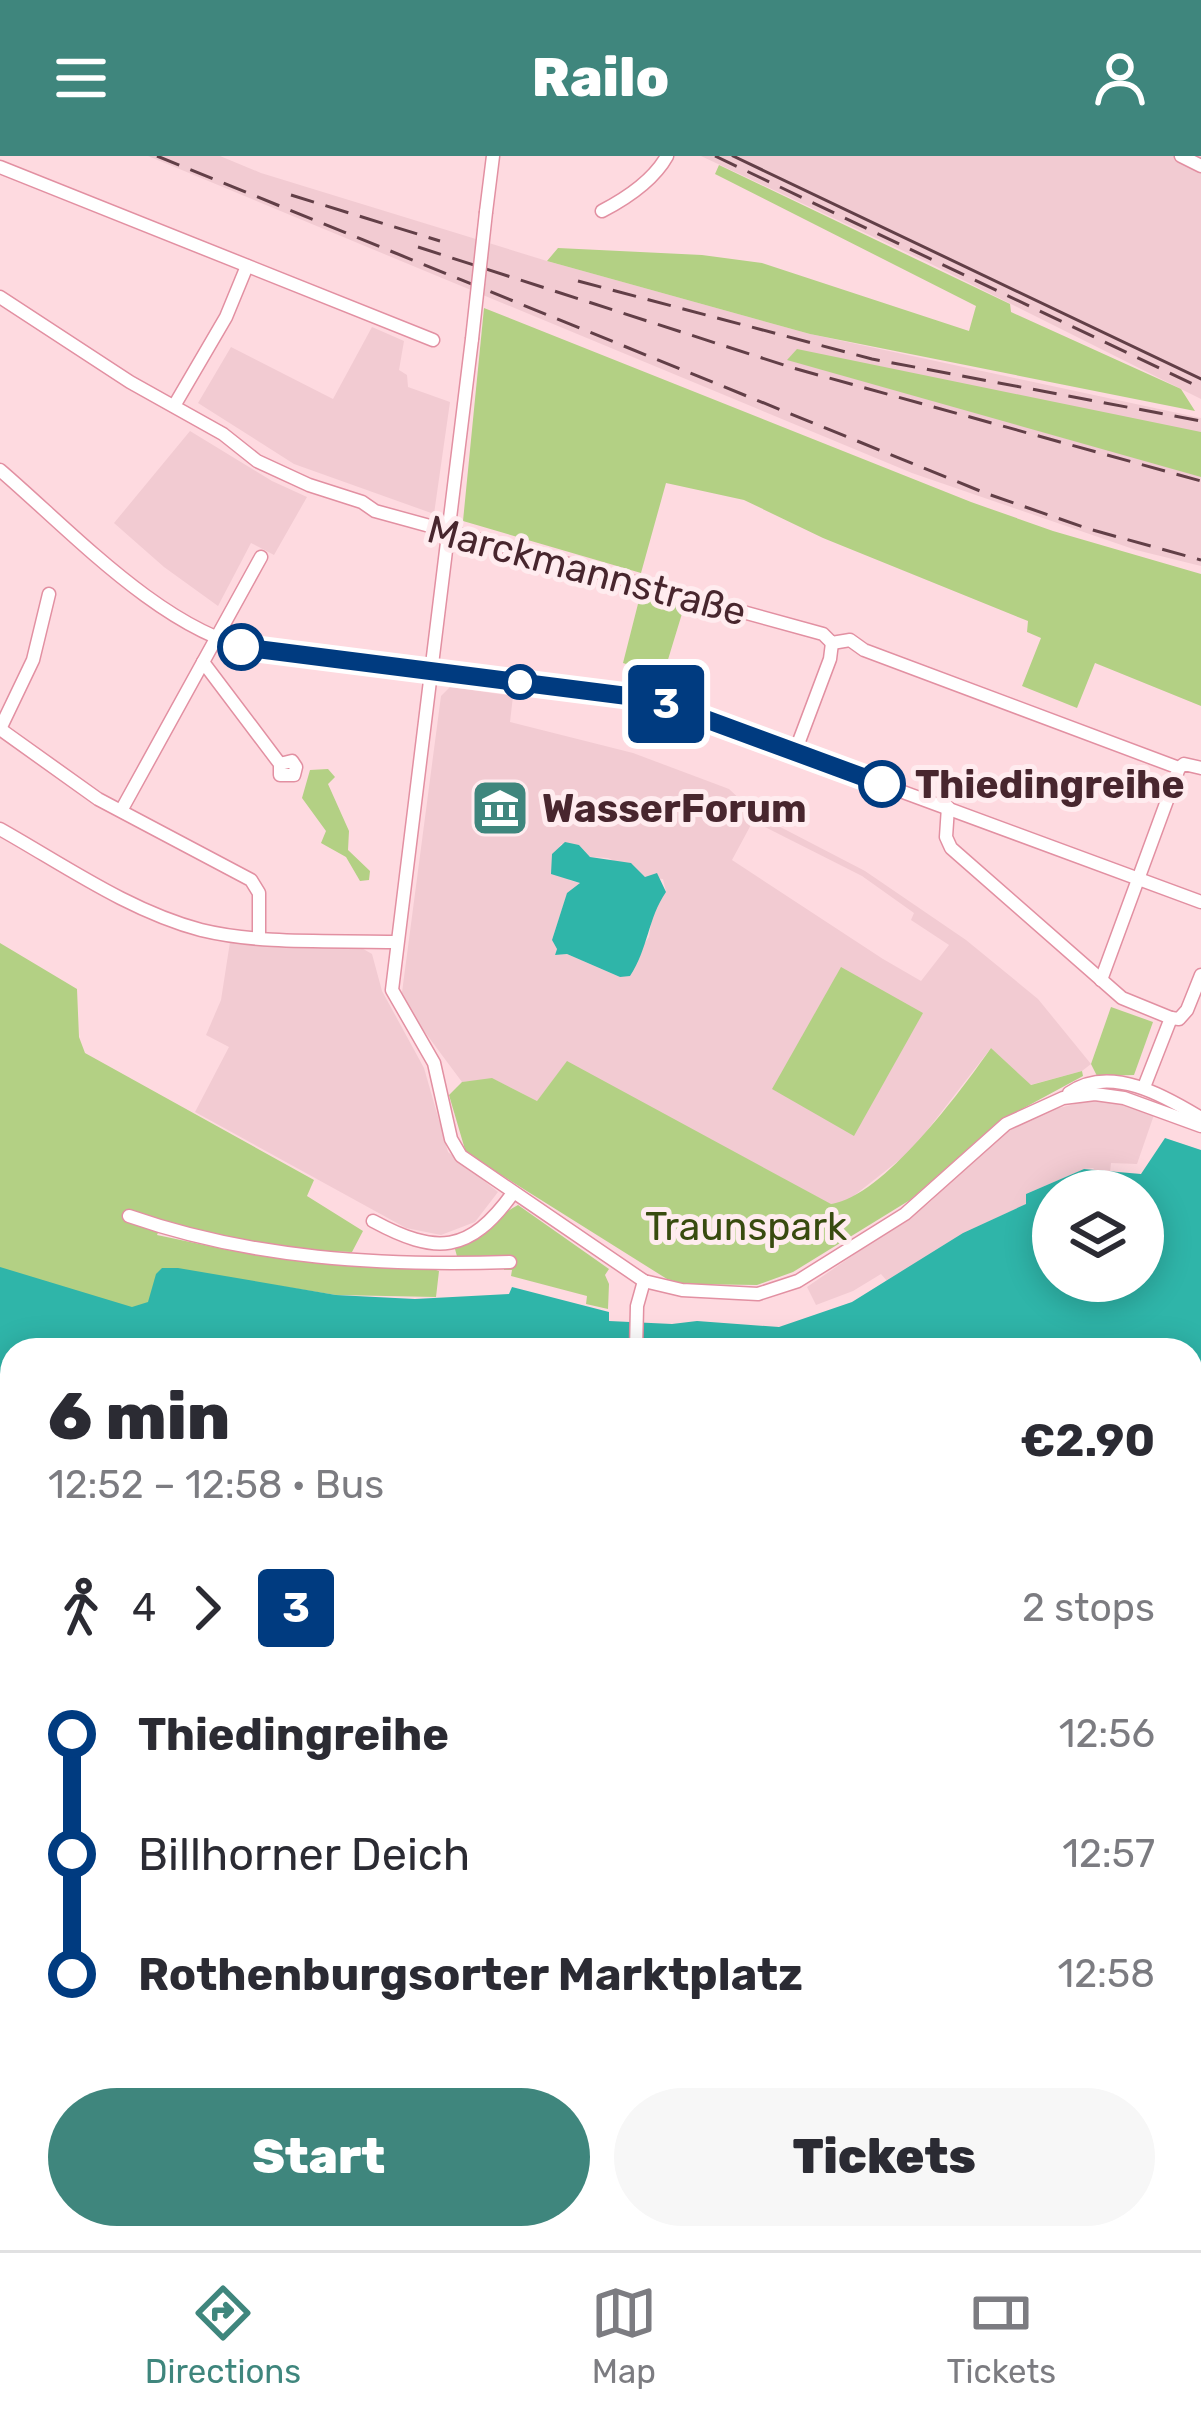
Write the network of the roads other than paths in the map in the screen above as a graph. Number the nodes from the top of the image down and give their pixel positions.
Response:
1 (494, 156) edge
2 (668, 156) edge
3 (1181, 156) edge
4 (1201, 166) edge
5 (0, 167) edge
6 (602, 211) dead end
7 (247, 266) junction
8 (0, 297) edge
9 (433, 340) dead end
10 (174, 406) junction
11 (0, 470) edge
12 (449, 534) junction
13 (261, 557) dead end
14 (49, 594) dead end
15 (216, 639) junction
16 (832, 643) junction
17 (203, 662) junction
18 (431, 672) junction
19 (0, 729) edge
20 (795, 752) junction
21 (280, 764) dead end
22 (1179, 768) junction
23 (1201, 768) edge
24 (947, 807) junction
25 (122, 809) junction
26 (0, 829) edge
27 (1138, 878) junction
28 (1201, 902) edge
29 (259, 938) junction
30 (397, 942) junction
31 (1201, 975) edge
32 (1100, 980) junction
33 (1171, 1018) junction
34 (1144, 1087) junction
35 (1063, 1098) junction
36 (1201, 1122) edge
37 (513, 1193) junction
38 (129, 1216) dead end
39 (373, 1221) dead end
40 (424, 1244) junction
41 (510, 1262) dead end
42 (415, 1263) junction
43 (644, 1281) junction
44 (636, 1338) edge

1 - 12 street, bridge
2 - 6 street
3 - 4 street
5 - 7 street
7 - 9 street
7 - 10 street
8 - 10 street, Marckmannstraße
10 - 12 street, Marckmannstraße
11 - 15 street
12 - 16 street, Marckmannstraße
12 - 18 street
13 - 15 street
14 - 19 street
15 - 17 street
15 - 18 street
16 - 20 street
16 - 22 street, Marckmannstraße
17 - 21 street
17 - 25 street
18 - 20 street
18 - 30 street
19 - 25 street
20 - 24 street
22 - 23 street, Marckmannstraße
22 - 27 street
24 - 27 street
24 - 32 street
25 - 29 street
26 - 29 street
27 - 28 street
27 - 32 street
29 - 30 street
30 - 37 street
31 - 33 street
32 - 33 street
33 - 34 street
34 - 35 street
34 - 36 street
35 - 36 street
35 - 43 street
37 - 40 street
37 - 43 street
38 - 42 street
39 - 40 street
40 - 42 street
41 - 42 street
43 - 44 street

